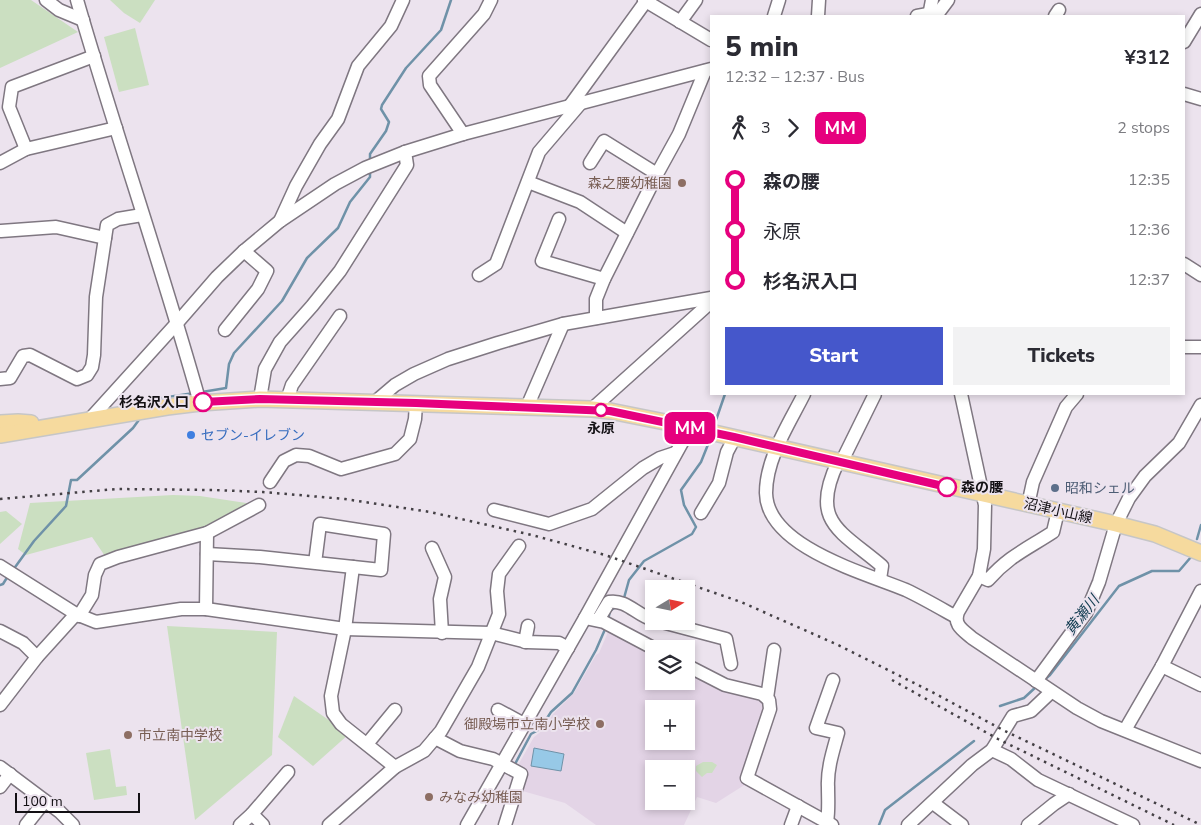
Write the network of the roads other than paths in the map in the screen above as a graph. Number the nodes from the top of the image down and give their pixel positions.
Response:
1 (46, 0) edge
2 (77, 0) edge
3 (403, 0) edge
4 (491, 0) edge
5 (696, 0) edge
6 (779, 0) edge
7 (819, 0) edge
8 (932, 0) edge
9 (948, 0) edge
10 (645, 1) edge
11 (1201, 14) edge
12 (774, 15) edge
13 (818, 15) edge
14 (925, 15) edge
15 (83, 20) junction
16 (680, 22) junction
17 (710, 39) edge
18 (1185, 40) edge
19 (94, 56) junction
20 (708, 70) edge
21 (1185, 94) edge
22 (1201, 99) edge
23 (575, 105) junction
24 (116, 128) junction
25 (463, 134) junction
26 (26, 149) junction
27 (405, 152) junction
28 (590, 162) dead end
29 (0, 163) edge
30 (657, 174) junction
31 (528, 182) junction
32 (142, 215) junction
33 (559, 219) dead end
34 (280, 221) junction
35 (1, 230) edge
36 (627, 233) junction
37 (105, 238) junction
38 (244, 251) junction
39 (1185, 265) edge
40 (479, 275) dead end
41 (1201, 275) edge
42 (604, 279) junction
43 (710, 298) edge
44 (710, 303) edge
45 (340, 316) dead end
46 (596, 318) junction
47 (178, 323) junction
48 (563, 324) junction
49 (225, 330) dead end
50 (1185, 347) edge
51 (1201, 347) edge
52 (0, 379) edge
53 (803, 395) edge
54 (874, 395) edge
55 (961, 395) edge
56 (1076, 395) edge
57 (260, 399) junction
58 (287, 400) junction
59 (375, 402) junction
60 (200, 403) junction
61 (416, 403) junction
62 (1201, 405) edge
63 (527, 407) junction
64 (592, 409) junction
65 (90, 419) junction
66 (0, 423) edge
67 (52, 425) junction
68 (690, 428) junction
69 (0, 435) edge
70 (734, 437) junction
71 (776, 448) junction
72 (675, 453) junction
73 (839, 462) junction
74 (270, 482) dead end
75 (984, 495) junction
76 (259, 505) dead end
77 (1028, 505) junction
78 (494, 510) dead end
79 (1058, 511) junction
80 (701, 512) dead end
81 (1116, 524) junction
82 (207, 533) junction
83 (519, 546) dead end
84 (432, 548) dead end
85 (1201, 552) edge
86 (207, 554) junction
87 (315, 563) junction
88 (0, 566) edge
89 (352, 567) junction
90 (980, 576) junction
91 (880, 579) junction
92 (1201, 591) edge
93 (206, 609) junction
94 (78, 615) junction
95 (645, 617) edge
96 (956, 617) junction
97 (585, 618) junction
98 (605, 623) junction
99 (528, 626) dead end
100 (345, 629) junction
101 (692, 630) edge
102 (0, 631) edge
103 (442, 633) junction
104 (491, 633) junction
105 (525, 642) junction
106 (645, 644) edge
107 (568, 648) junction
108 (774, 650) dead end
109 (37, 657) junction
110 (730, 664) dead end
111 (1162, 666) junction
112 (695, 670) edge
113 (833, 680) dead end
114 (1201, 685) edge
115 (1044, 687) junction
116 (767, 698) junction
117 (0, 705) edge
118 (394, 710) dead end
119 (498, 710) dead end
120 (524, 724) junction
121 (1125, 730) junction
122 (435, 738) junction
123 (366, 744) junction
124 (992, 750) junction
125 (1186, 754) junction
126 (1201, 761) edge
127 (502, 764) junction
128 (394, 767) junction
129 (1201, 770) edge
130 (5, 771) edge
131 (288, 772) dead end
132 (0, 787) edge
133 (1069, 794) junction
134 (45, 801) junction
135 (933, 803) junction
136 (798, 806) junction
137 (252, 814) junction
138 (830, 824) edge
139 (26, 825) edge
140 (73, 825) edge
141 (240, 825) edge
142 (263, 825) edge
143 (328, 825) edge
144 (467, 825) edge
145 (505, 825) edge
146 (791, 825) edge
147 (908, 825) edge
148 (962, 825) edge
149 (1028, 825) edge
150 (1133, 825) edge

1 - 15 street
2 - 15 street
3 - 34 street
4 - 25 street
5 - 16 street
6 - 12 street
7 - 13 street
8 - 14 street
9 - 14 street
10 - 16 street
10 - 23 street
11 - 18 street
15 - 19 street
16 - 17 street
19 - 24 street
19 - 26 street
20 - 23 street
20 - 30 street
21 - 22 street
23 - 25 street
23 - 31 street
24 - 26 street
24 - 32 street
25 - 27 street
26 - 29 street
27 - 34 street
27 - 57 street
28 - 30 street
30 - 36 street
31 - 36 street
31 - 40 street
32 - 37 street
32 - 47 street
33 - 42 street
34 - 38 street
35 - 37 street
36 - 42 street
37 - 52 street
38 - 47 street
38 - 49 street
39 - 41 street
42 - 46 street
43 - 46 street
44 - 64 street
45 - 58 street
46 - 48 street
47 - 60 street
47 - 65 street
48 - 59 street
48 - 63 street
50 - 51 street
53 - 71 street
54 - 73 street
55 - 75 street
56 - 77 street
57 - 58 main road, 沼津小山線
57 - 60 main road, 沼津小山線
58 - 59 main road, 沼津小山線
59 - 61 main road, 沼津小山線
60 - 65 main road, 沼津小山線
61 - 63 main road, 沼津小山線
61 - 74 street
62 - 81 street
63 - 64 main road, 沼津小山線
64 - 68 main road, 沼津小山線
65 - 67 main road, 沼津小山線
66 - 67 main road, 沼津小山線
67 - 69 main road, 沼津小山線
68 - 70 main road, 沼津小山線
68 - 72 street
70 - 71 main road, 沼津小山線
70 - 80 street
71 - 73 main road, 沼津小山線
71 - 91 street
72 - 78 street
72 - 97 street
73 - 75 main road, 沼津小山線
73 - 91 street
75 - 77 main road, 沼津小山線
75 - 90 street
76 - 82 street
77 - 79 main road, 沼津小山線
79 - 81 main road, 沼津小山線
79 - 90 street
81 - 85 main road, 沼津小山線
81 - 115 street
82 - 86 street
82 - 94 street
83 - 104 street
84 - 103 street
86 - 87 street
86 - 93 street
87 - 89 street
87 - 89 street
88 - 94 street
89 - 100 street
90 - 96 street
91 - 96 street
92 - 111 street
93 - 94 street
93 - 100 street
94 - 109 street
95 - 98 street
96 - 115 street
97 - 98 street
97 - 107 street
98 - 106 street
99 - 105 street
100 - 103 street
100 - 123 street
101 - 110 street
102 - 109 street
103 - 104 street
104 - 105 street
104 - 122 street
105 - 107 street
107 - 120 street
108 - 116 street
109 - 117 street
111 - 114 street
111 - 121 street
112 - 116 street
113 - 138 street
115 - 121 street
115 - 124 street
116 - 136 street
118 - 123 street
119 - 120 street
120 - 127 street
121 - 125 street
122 - 127 street
122 - 128 street
123 - 128 street
124 - 133 street
124 - 135 street
125 - 126 street
125 - 129 street
127 - 144 street
127 - 145 street
128 - 143 street
130 - 132 street
130 - 134 street
131 - 137 street
133 - 149 street
133 - 150 street
134 - 139 street
134 - 140 street
135 - 147 street
135 - 148 street
136 - 138 street
136 - 146 street
137 - 141 street
137 - 142 street

